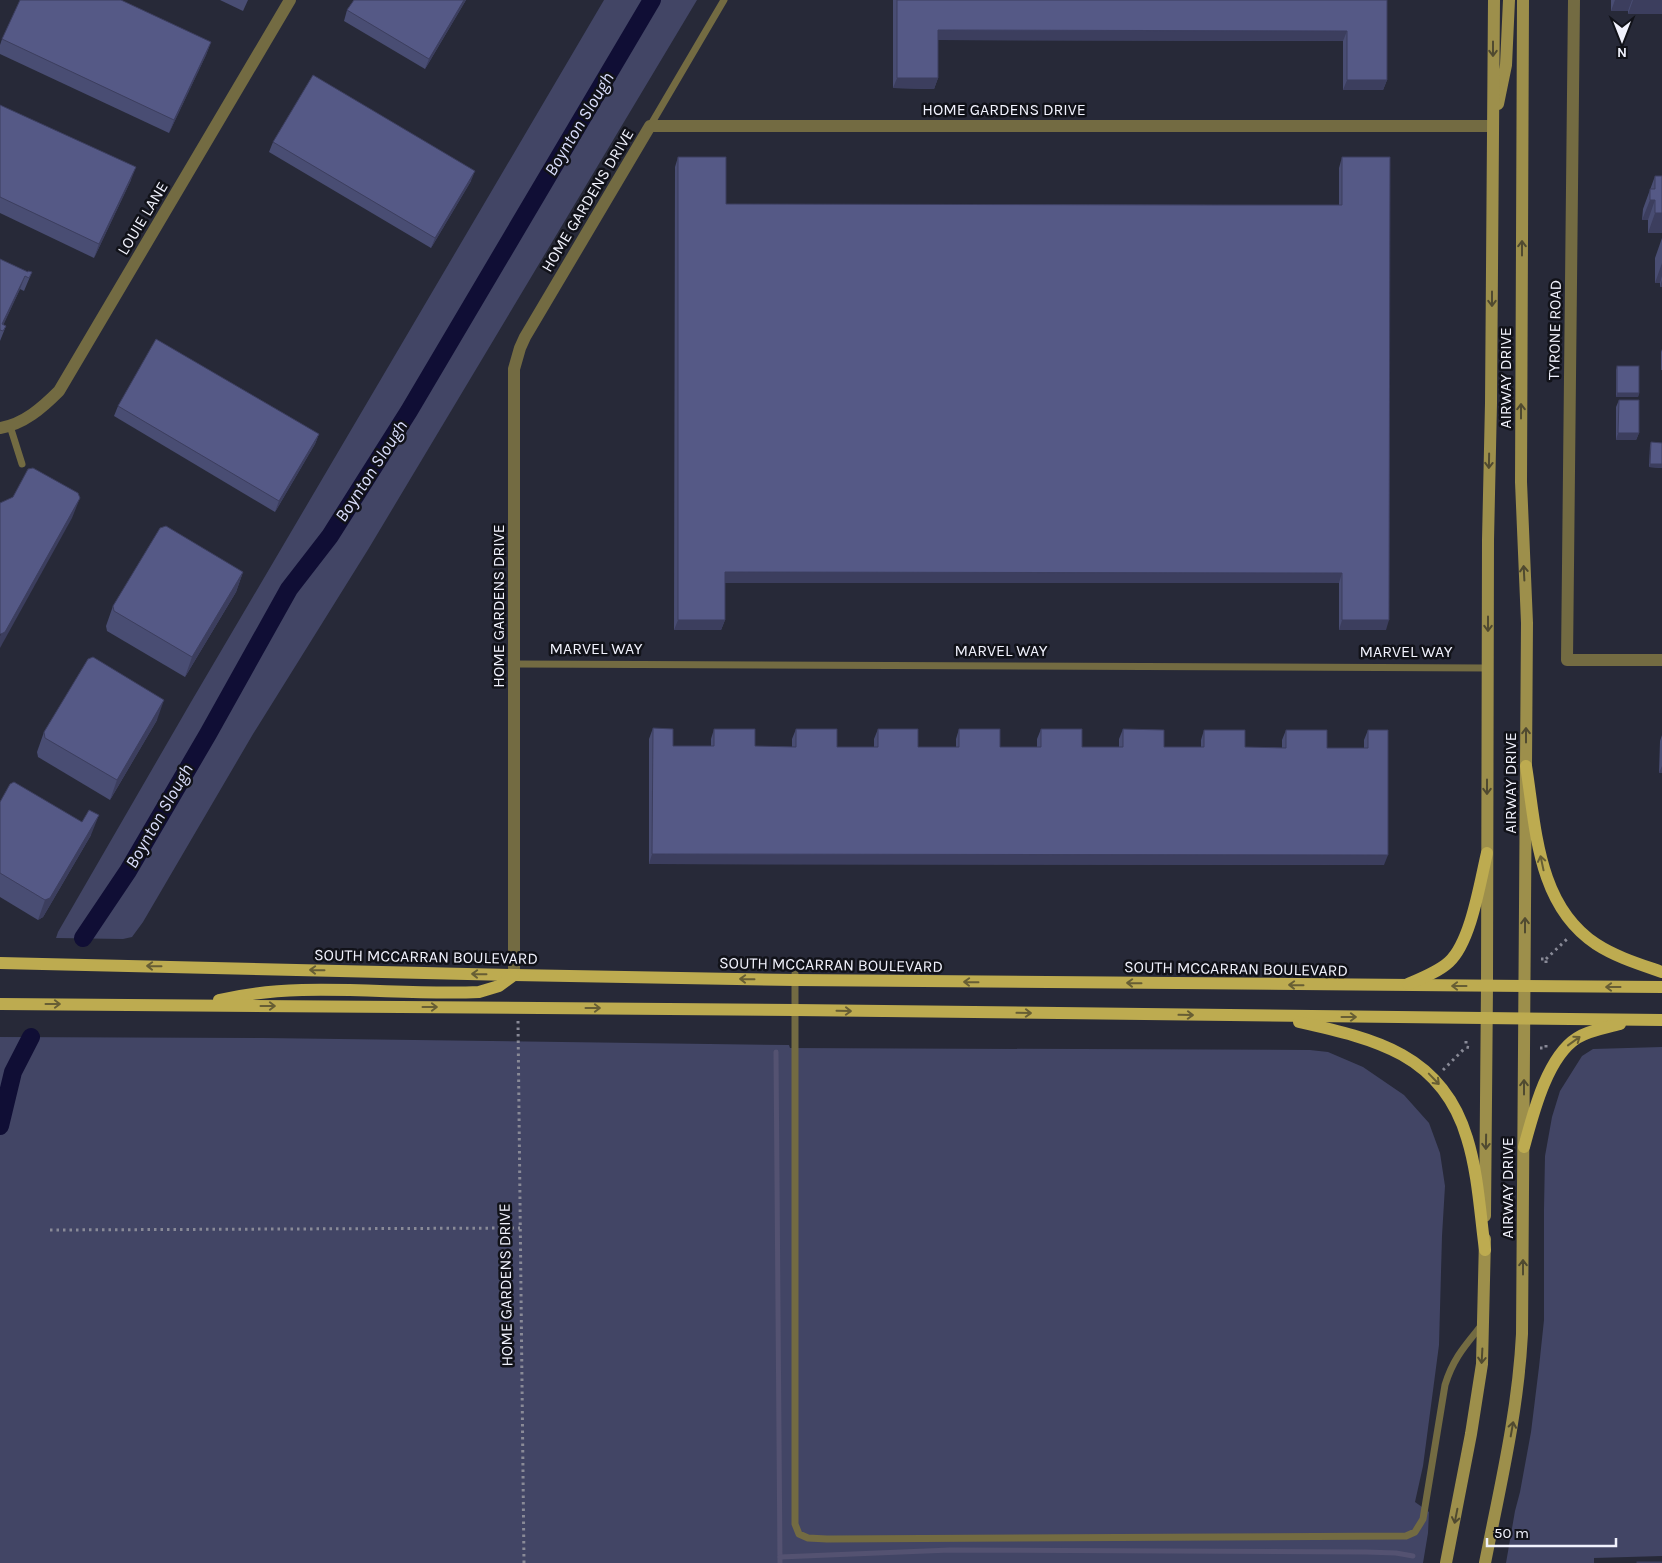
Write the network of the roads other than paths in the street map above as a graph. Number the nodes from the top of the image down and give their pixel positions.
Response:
1 (290, 0) edge
2 (724, 0) edge
3 (1494, 0) edge
4 (1509, 0) edge
5 (1523, 0) edge
6 (1574, 0) edge
7 (650, 126) junction
8 (1493, 126) junction
9 (5, 427) edge
10 (22, 464) dead end
11 (1662, 660) edge
12 (514, 664) junction
13 (1487, 668) junction
14 (1526, 766) junction
15 (1487, 853) junction
16 (0, 963) edge
17 (1662, 972) edge
18 (514, 975) junction
19 (795, 977) junction
20 (1404, 986) junction
21 (1487, 986) junction
22 (1525, 987) junction
23 (1662, 987) edge
24 (0, 1004) edge
25 (197, 1005) junction
26 (795, 1010) junction
27 (1272, 1016) junction
28 (1487, 1018) junction
29 (1525, 1018) junction
30 (1635, 1020) junction
31 (1662, 1020) edge
32 (1524, 1147) junction
33 (1485, 1250) junction
34 (1484, 1323) junction
35 (1446, 1563) edge
36 (1485, 1563) edge

1 - 9 street, LOUIE LANE
2 - 7 lane
3 -> 8 main road, AIRWAY DRIVE
4 - 8 main road
14 -> 5 main road, AIRWAY DRIVE
6 - 11 street, TYRONE ROAD
7 - 8 street, HOME GARDENS DRIVE
7 - 12 street, HOME GARDENS DRIVE
8 -> 13 main road, AIRWAY DRIVE
9 - 10 lane
12 - 13 lane, MARVEL WAY
12 - 18 street, HOME GARDENS DRIVE
13 -> 15 main road, AIRWAY DRIVE
17 -> 14 main road
22 -> 14 main road, AIRWAY DRIVE
15 - 20 main road
15 - 21 main road, AIRWAY DRIVE
18 -> 16 main road, SOUTH MCCARRAN BOULEVARD
19 -> 18 main road, SOUTH MCCARRAN BOULEVARD
18 - 25 main road
20 -> 19 main road, SOUTH MCCARRAN BOULEVARD
19 - 26 lane
21 -> 20 main road, SOUTH MCCARRAN BOULEVARD
21 - 22 main road, SOUTH MCCARRAN BOULEVARD
21 - 28 main road, AIRWAY DRIVE
23 -> 22 main road, SOUTH MCCARRAN BOULEVARD
22 - 29 main road, AIRWAY DRIVE
24 -> 25 main road
25 -> 26 main road
26 -> 27 main road
26 - 34 lane
27 -> 28 main road
27 -> 33 main road
28 - 29 main road
28 -> 33 main road, AIRWAY DRIVE
29 - 30 main road
32 -> 29 main road, AIRWAY DRIVE
30 - 31 main road
32 -> 30 main road
36 -> 32 main road, AIRWAY DRIVE
33 - 34 main road, AIRWAY DRIVE
34 -> 35 main road, AIRWAY DRIVE

